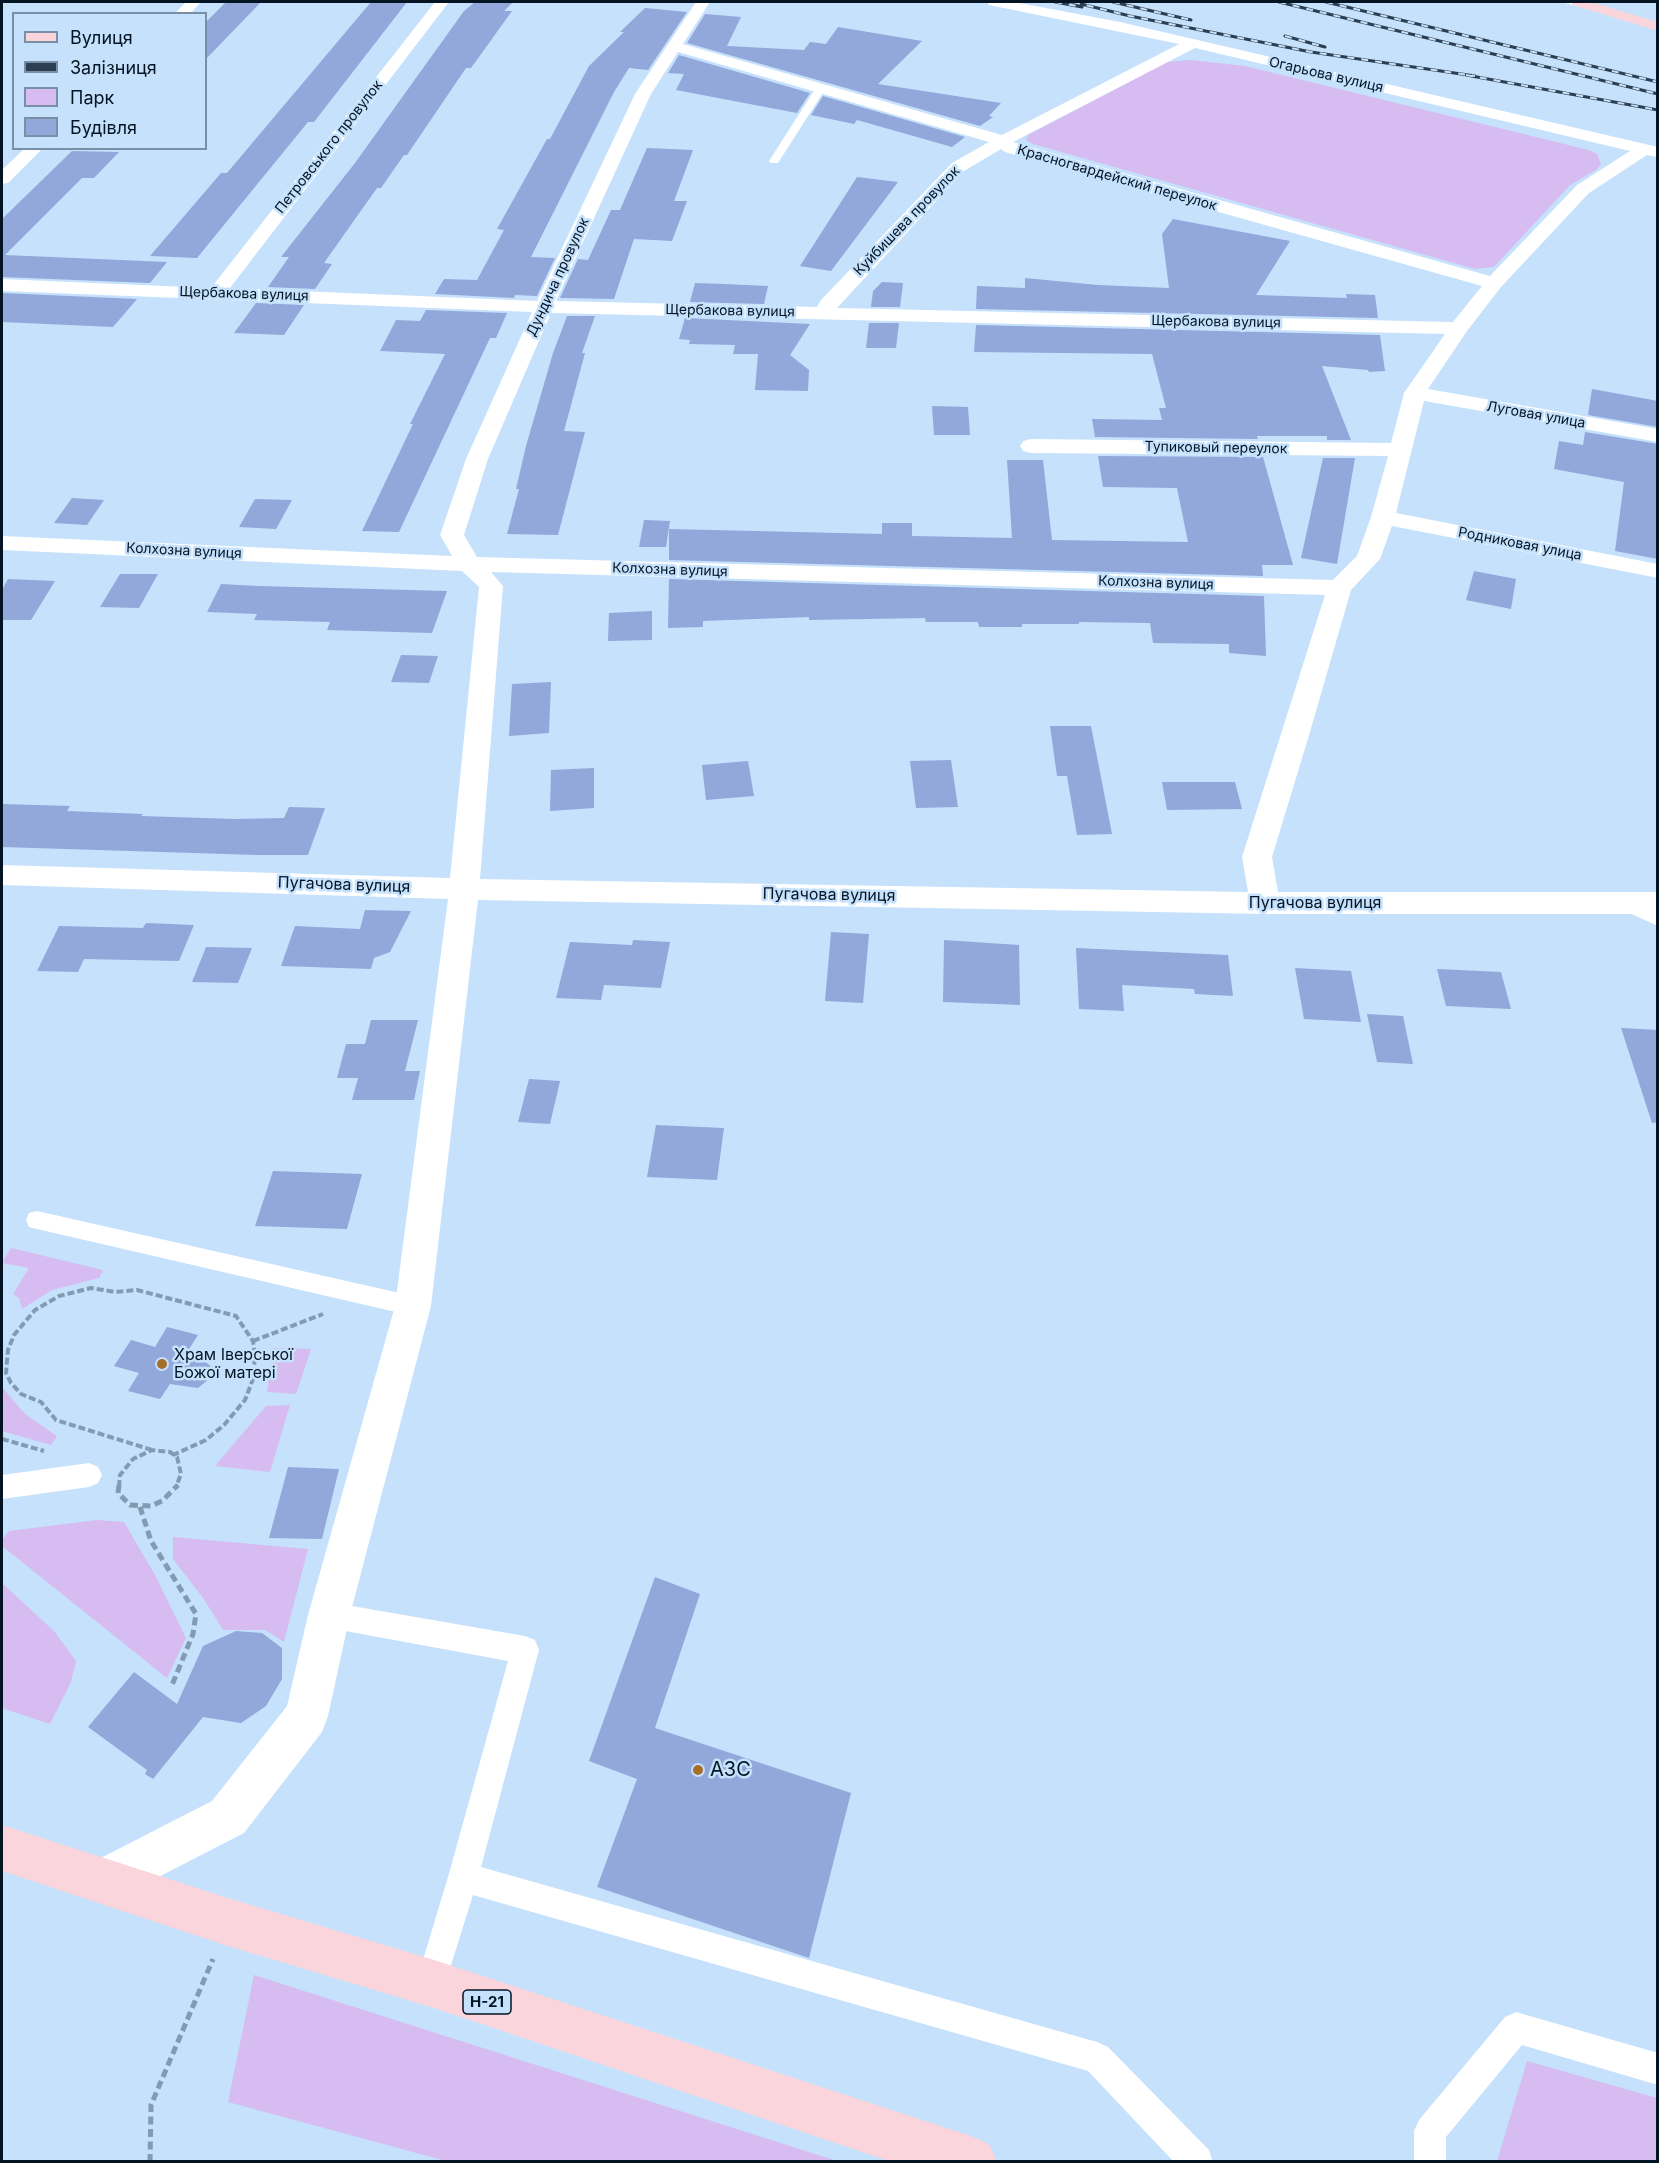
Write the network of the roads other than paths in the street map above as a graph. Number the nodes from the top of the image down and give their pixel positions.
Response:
1 (442, 2) edge
2 (703, 2) edge
3 (994, 2) edge
4 (1566, 2) edge
5 (1578, 2) edge
6 (1603, 10) junction
7 (1658, 27) edge
8 (1193, 43) junction
9 (673, 46) junction
10 (821, 88) junction
11 (1002, 142) junction
12 (33, 150) edge
13 (1650, 151) edge
14 (774, 161) dead end
15 (2, 179) edge
16 (1494, 283) junction
17 (2, 285) edge
18 (217, 293) junction
19 (544, 307) junction
20 (826, 313) junction
21 (1459, 328) junction
22 (1415, 393) junction
23 (1658, 436) edge
24 (1031, 446) dead end
25 (1400, 450) junction
26 (1383, 517) junction
27 (2, 543) edge
28 (469, 564) junction
29 (1658, 571) edge
30 (1339, 588) junction
31 (2, 876) edge
32 (464, 889) junction
33 (1623, 902) junction
34 (1265, 903) junction
35 (1658, 903) edge
36 (1658, 919) edge
37 (37, 1221) dead end
38 (413, 1306) junction
39 (89, 1475) dead end
40 (2, 1487) edge
41 (328, 1615) junction
42 (2, 1848) edge
43 (464, 1877) junction
44 (106, 1881) junction
45 (430, 1983) junction
46 (1658, 2069) edge
47 (971, 2162) edge
48 (1197, 2162) edge
49 (1430, 2162) edge

1 - 18 street, Петровського провулок
2 - 9 street, Дундича провулок
3 - 8 street, Огарьова вулиця
4 - 6 lane
5 - 6 main road
6 - 7 main road
8 - 11 street, Куйбишева провулок
8 - 13 street, Огарьова вулиця
9 - 10 street, Красногвардейский переулок
9 - 19 street, Дундича провулок
10 - 11 street, Красногвардейский переулок
10 - 14 lane
11 - 16 street, Красногвардейский переулок
11 - 20 street, Куйбишева провулок
12 - 15 street
13 - 16 street
16 - 21 street
17 - 18 street, Щербакова вулиця
18 - 19 street, Щербакова вулиця
19 - 20 street, Щербакова вулиця
19 - 28 street, Дундича провулок
20 - 21 street, Щербакова вулиця
21 - 22 street
22 - 23 street, Луговая улица
22 - 25 street
24 - 25 street, Тупиковый переулок
25 - 26 street
26 - 29 street, Родниковая улица
26 - 30 street
27 - 28 street, Колхозна вулиця
28 - 30 street, Колхозна вулиця
28 - 32 street, Дундича провулок
30 - 34 street
31 - 32 street, Пугачова вулиця
32 - 34 street, Пугачова вулиця
32 - 38 street
33 - 34 street, Пугачова вулиця
33 - 35 street, Пугачова вулиця
33 - 36 lane
37 - 38 lane
38 - 41 street
39 - 40 lane
41 - 43 lane
41 - 44 street
42 - 44 main road, Н-21
43 - 45 lane
43 - 48 lane
44 - 45 main road, Н-21
45 - 47 main road, Н-21
46 - 49 lane

